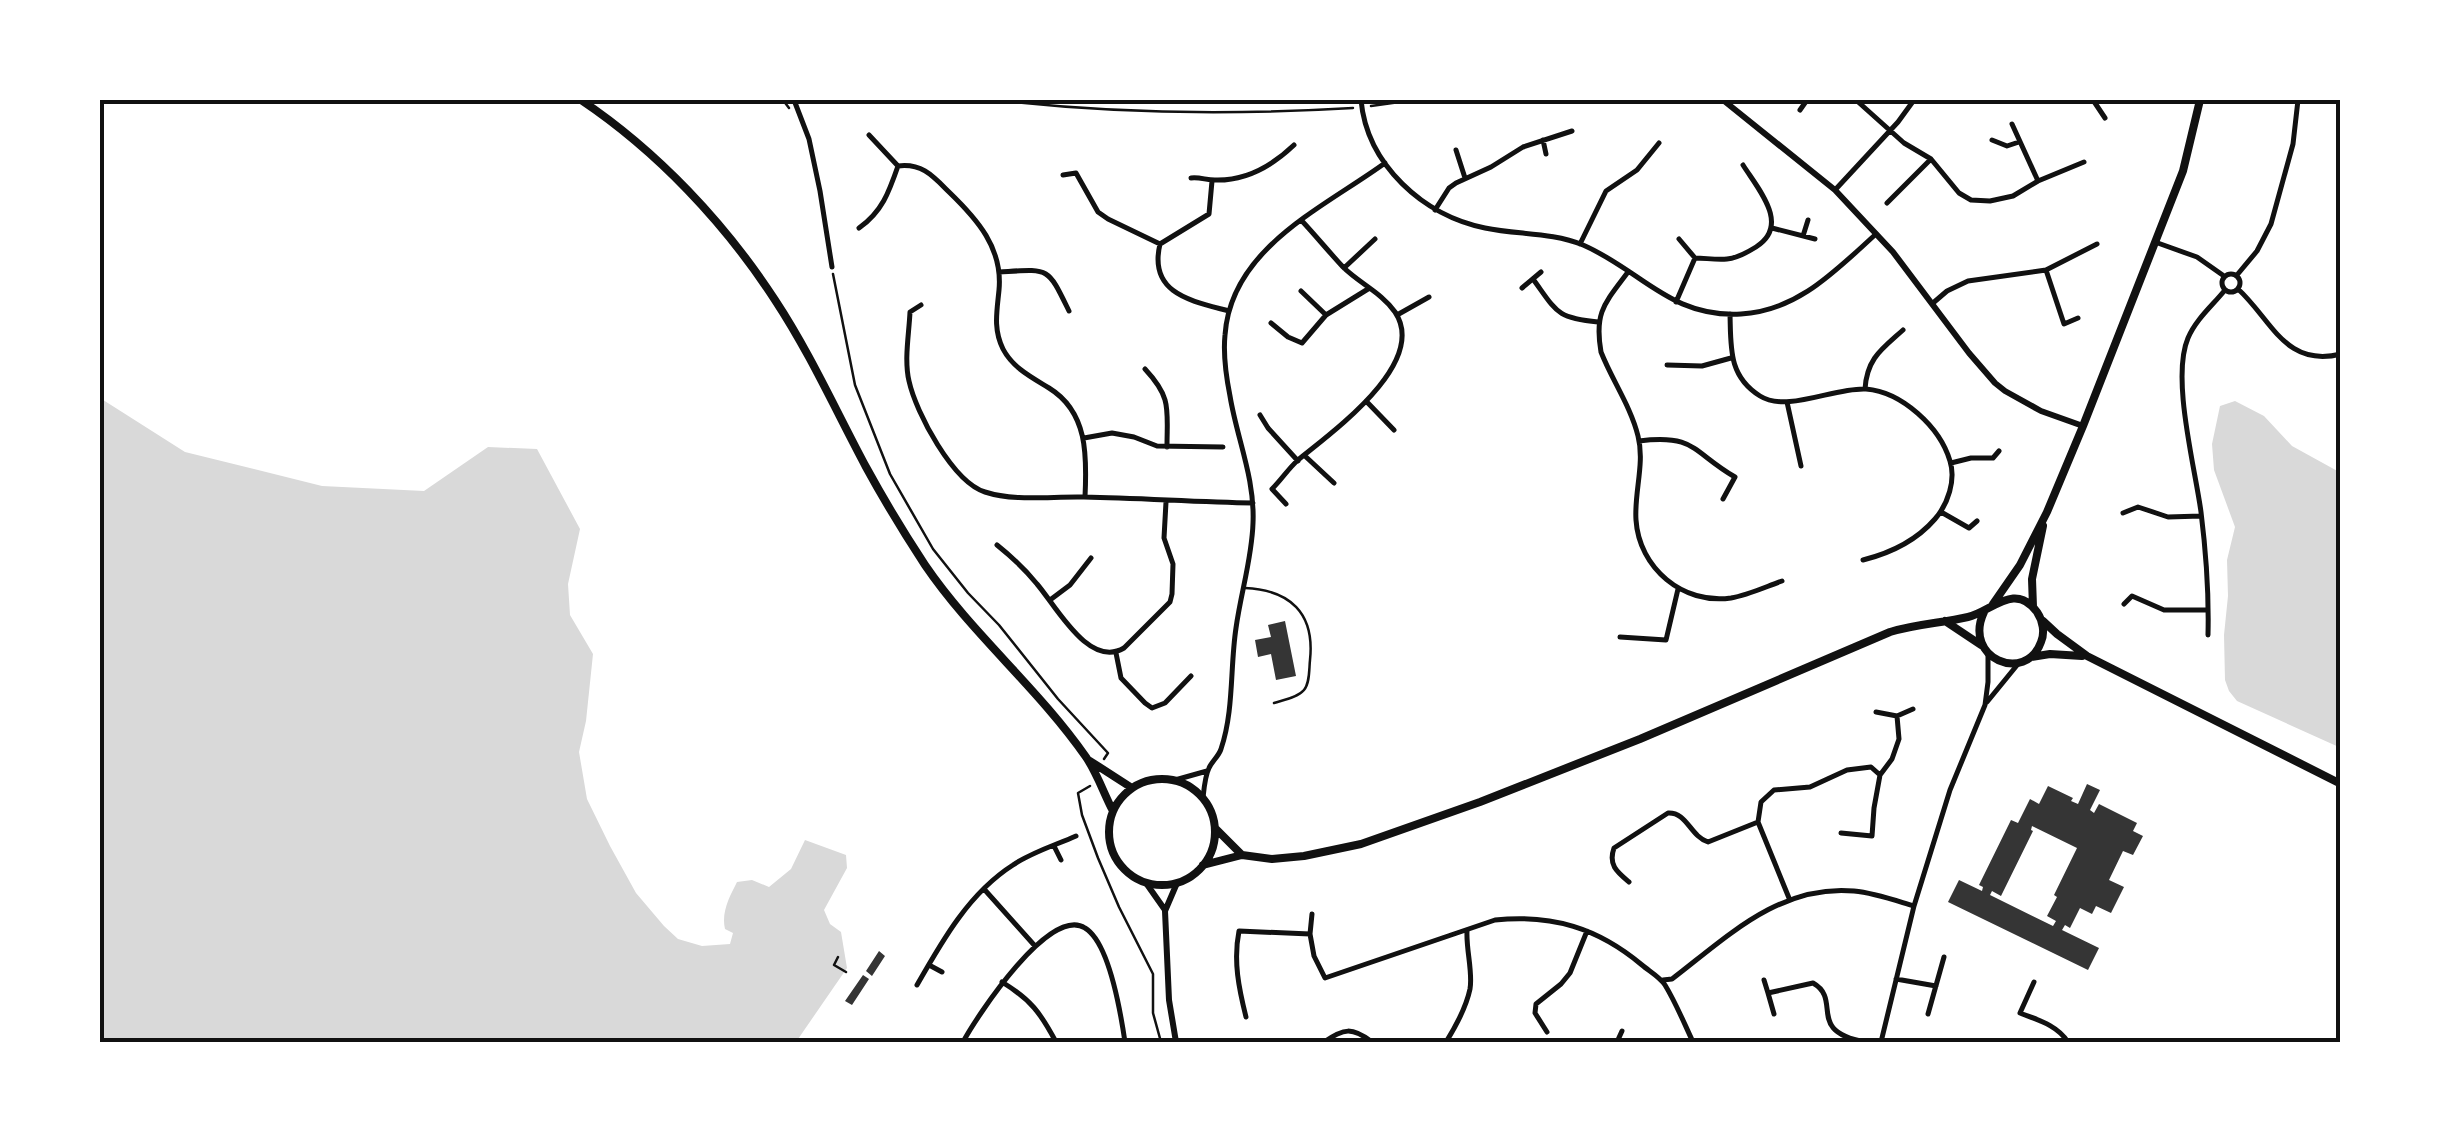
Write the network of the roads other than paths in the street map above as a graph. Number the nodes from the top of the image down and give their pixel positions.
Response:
1 (580, 100) edge
2 (794, 100) edge
3 (1723, 100) edge
4 (1807, 100) edge
5 (1856, 100) edge
6 (1914, 100) edge
7 (2093, 100) edge
8 (2200, 100) edge
9 (2298, 100) edge
10 (1361, 104) edge
11 (1800, 110) dead end
12 (2105, 118) dead end
13 (2012, 124) dead end
14 (1888, 130) junction
15 (1572, 131) dead end
16 (869, 135) dead end
17 (1543, 140) junction
18 (1992, 140) dead end
19 (2019, 142) junction
20 (1659, 143) dead end
21 (1294, 145) dead end
22 (1456, 150) dead end
23 (1546, 154) dead end
24 (1931, 159) junction
25 (2084, 162) dead end
26 (1385, 164) junction
27 (1743, 165) dead end
28 (898, 166) junction
29 (1063, 175) dead end
30 (1191, 178) dead end
31 (1466, 178) junction
32 (1212, 180) junction
33 (2038, 181) junction
34 (1835, 190) junction
35 (1887, 203) dead end
36 (1435, 210) junction
37 (1808, 220) dead end
38 (1302, 221) junction
39 (859, 228) dead end
40 (1772, 228) junction
41 (1877, 233) junction
42 (1803, 236) junction
43 (1375, 238) dead end
44 (1680, 238) dead end
45 (1815, 239) dead end
46 (2155, 242) junction
47 (1160, 244) junction
48 (1580, 244) junction
49 (2097, 244) dead end
50 (1695, 258) junction
51 (832, 267) road end
52 (1344, 268) junction
53 (2046, 270) junction
54 (1000, 272) junction
55 (1541, 272) dead end
56 (1628, 272) junction
57 (2237, 275) junction
58 (2224, 276) junction
59 (1533, 279) junction
60 (1368, 288) junction
61 (1522, 288) dead end
62 (2238, 289) junction
63 (2225, 290) junction
64 (1301, 291) dead end
65 (1430, 297) dead end
66 (1676, 302) junction
67 (1933, 303) junction
68 (920, 305) dead end
69 (1229, 310) junction
70 (1069, 311) dead end
71 (1730, 314) junction
72 (1326, 315) junction
73 (1397, 315) junction
74 (2078, 318) dead end
75 (1598, 322) junction
76 (1271, 324) dead end
77 (1903, 330) dead end
78 (2341, 354) edge
79 (1731, 358) junction
80 (1667, 365) dead end
81 (1145, 369) dead end
82 (1865, 389) junction
83 (1366, 401) junction
84 (1787, 402) junction
85 (1260, 415) dead end
86 (2083, 426) junction
87 (1394, 430) dead end
88 (1084, 438) junction
89 (1639, 441) junction
90 (1167, 447) junction
91 (1223, 447) dead end
92 (1999, 451) dead end
93 (1302, 458) junction
94 (1951, 463) junction
95 (1801, 466) dead end
96 (1334, 484) dead end
97 (1085, 497) junction
98 (1724, 499) dead end
99 (1166, 502) junction
100 (1253, 503) junction
101 (1286, 504) dead end
102 (1941, 512) junction
103 (2047, 512) junction
104 (2122, 512) dead end
105 (2201, 516) junction
106 (1977, 521) dead end
107 (997, 545) dead end
108 (1091, 558) dead end
109 (1863, 560) dead end
110 (1782, 581) dead end
111 (1243, 588) junction
112 (1678, 589) junction
113 (1050, 600) junction
114 (1993, 604) junction
115 (2124, 604) dead end
116 (2033, 608) junction
117 (2208, 610) junction
118 (1984, 612) junction
119 (2040, 618) junction
120 (1944, 621) junction
121 (2208, 634) dead end
122 (1620, 637) dead end
123 (1981, 645) junction
124 (1116, 653) junction
125 (1988, 654) junction
126 (2031, 656) junction
127 (2087, 656) junction
128 (2020, 662) junction
129 (1191, 676) dead end
130 (1274, 703) dead end
131 (1984, 705) junction
132 (1913, 709) dead end
133 (1876, 712) dead end
134 (1898, 716) junction
135 (1087, 759) junction
136 (1207, 771) junction
137 (1880, 775) junction
138 (1175, 780) junction
139 (2341, 784) edge
140 (1132, 788) junction
141 (1203, 798) junction
142 (1113, 811) junction
143 (1758, 822) junction
144 (1215, 828) junction
145 (1842, 833) dead end
146 (1076, 836) dead end
147 (1054, 846) junction
148 (1242, 856) junction
149 (1061, 860) dead end
150 (1204, 865) junction
151 (1629, 882) dead end
152 (1146, 883) junction
153 (1176, 883) junction
154 (984, 889) junction
155 (1789, 898) junction
156 (1914, 906) junction
157 (1166, 912) junction
158 (1312, 914) dead end
159 (1467, 931) junction
160 (1587, 931) junction
161 (1310, 934) junction
162 (1035, 946) junction
163 (1944, 957) dead end
164 (929, 965) junction
165 (942, 972) dead end
166 (1896, 979) junction
167 (1663, 980) junction
168 (1764, 980) dead end
169 (1002, 982) junction
170 (2034, 982) dead end
171 (917, 985) dead end
172 (1936, 986) junction
173 (1768, 993) junction
174 (1774, 1014) dead end
175 (1928, 1014) dead end
176 (1246, 1017) dead end
177 (1622, 1030) dead end
178 (1547, 1032) dead end
179 (963, 1042) edge
180 (1056, 1042) edge
181 (1125, 1042) edge
182 (1176, 1042) edge
183 (1324, 1042) edge
184 (1372, 1042) edge
185 (1446, 1042) edge
186 (1617, 1042) edge
187 (1693, 1042) edge
188 (1866, 1042) edge
189 (1882, 1042) edge
190 (2068, 1042) edge

1 - 135 main road
2 - 51 street
3 - 34 street
4 - 11 street
5 - 14 street
6 - 14 street
7 - 12 street
8 - 46 main road
9 - 57 street
10 - 26 street
13 - 19 street
14 - 24 street
14 - 34 street
15 - 17 street
16 - 28 street
17 - 23 street
17 - 31 street
18 - 19 street
19 - 33 street
20 - 48 street
21 - 32 street
22 - 31 street
24 - 33 street
24 - 35 street
25 - 33 street
26 - 36 street
26 - 38 street
27 - 40 street
28 - 39 street
28 - 54 street
29 - 47 street
30 - 32 street
31 - 36 street
32 - 47 street
34 - 41 street
36 - 48 street
37 - 42 street
38 - 52 street
38 - 69 street
40 - 42 street
40 - 50 street
41 - 67 street
41 - 71 street
42 - 45 street
43 - 52 street
44 - 50 street
46 - 58 street
46 - 86 main road
47 - 69 street
48 - 56 street
49 - 53 street
50 - 66 street
52 - 60 street
53 - 67 street
53 - 74 street
54 - 70 street
54 - 88 street
55 - 59 street
56 - 66 street
56 - 75 street
57 - 58 street
57 - 62 street
58 - 63 street
59 - 61 street
59 - 75 street
60 - 72 street
60 - 73 street
62 - 63 street
62 - 78 street
63 - 105 street
64 - 72 street
65 - 73 street
66 - 71 street
67 - 86 street
68 - 97 street
69 - 100 street
71 - 79 street
72 - 76 street
73 - 83 street
75 - 89 street
77 - 82 street
79 - 80 street
79 - 84 street
81 - 90 street
82 - 84 street
82 - 94 street
83 - 87 street
83 - 93 street
84 - 95 street
85 - 93 street
86 - 103 main road
88 - 90 street
88 - 97 street
89 - 98 street
89 - 112 street
90 - 91 street
92 - 94 street
93 - 96 street
93 - 101 street
94 - 102 street
97 - 99 street
99 - 100 street
99 - 124 street
100 - 111 street
102 - 106 street
102 - 109 street
103 - 114 main road
103 - 116 main road
104 - 105 street
105 - 117 street
107 - 113 street
108 - 113 street
110 - 112 street
111 - 130 lane
111 - 136 street
112 - 122 street
113 - 124 street
114 - 116 main road
114 - 118 main road
115 - 117 street
116 - 119 main road
117 - 121 street
118 - 120 main road
118 - 123 main road
119 - 126 main road
119 - 127 main road
120 - 123 main road
120 - 148 main road
123 - 125 main road
124 - 129 street
125 - 128 main road
125 - 131 street
126 - 127 main road
126 - 128 main road
127 - 139 main road
128 - 131 street
131 - 156 street
132 - 134 street
133 - 134 street
134 - 137 street
135 - 140 main road
135 - 142 main road
136 - 138 street
136 - 141 street
137 - 143 street
137 - 145 street
138 - 140 main road
138 - 141 main road
140 - 142 main road
141 - 144 main road
142 - 152 main road
143 - 151 street
143 - 155 street
144 - 148 main road
144 - 150 main road
146 - 147 street
147 - 149 street
147 - 154 street
148 - 150 main road
150 - 153 main road
152 - 153 main road
152 - 157 street
153 - 157 street
154 - 162 street
154 - 164 street
155 - 156 street
155 - 167 street
156 - 166 street
157 - 182 street
158 - 161 street
159 - 160 street
159 - 161 street
159 - 185 street
160 - 167 street
160 - 178 street
161 - 176 street
162 - 169 street
162 - 181 street
163 - 172 street
164 - 165 street
164 - 171 street
166 - 172 street
166 - 189 street
167 - 187 street
168 - 173 street
169 - 179 street
169 - 180 street
170 - 190 street
172 - 175 street
173 - 174 street
173 - 188 street
177 - 186 street
183 - 184 street

